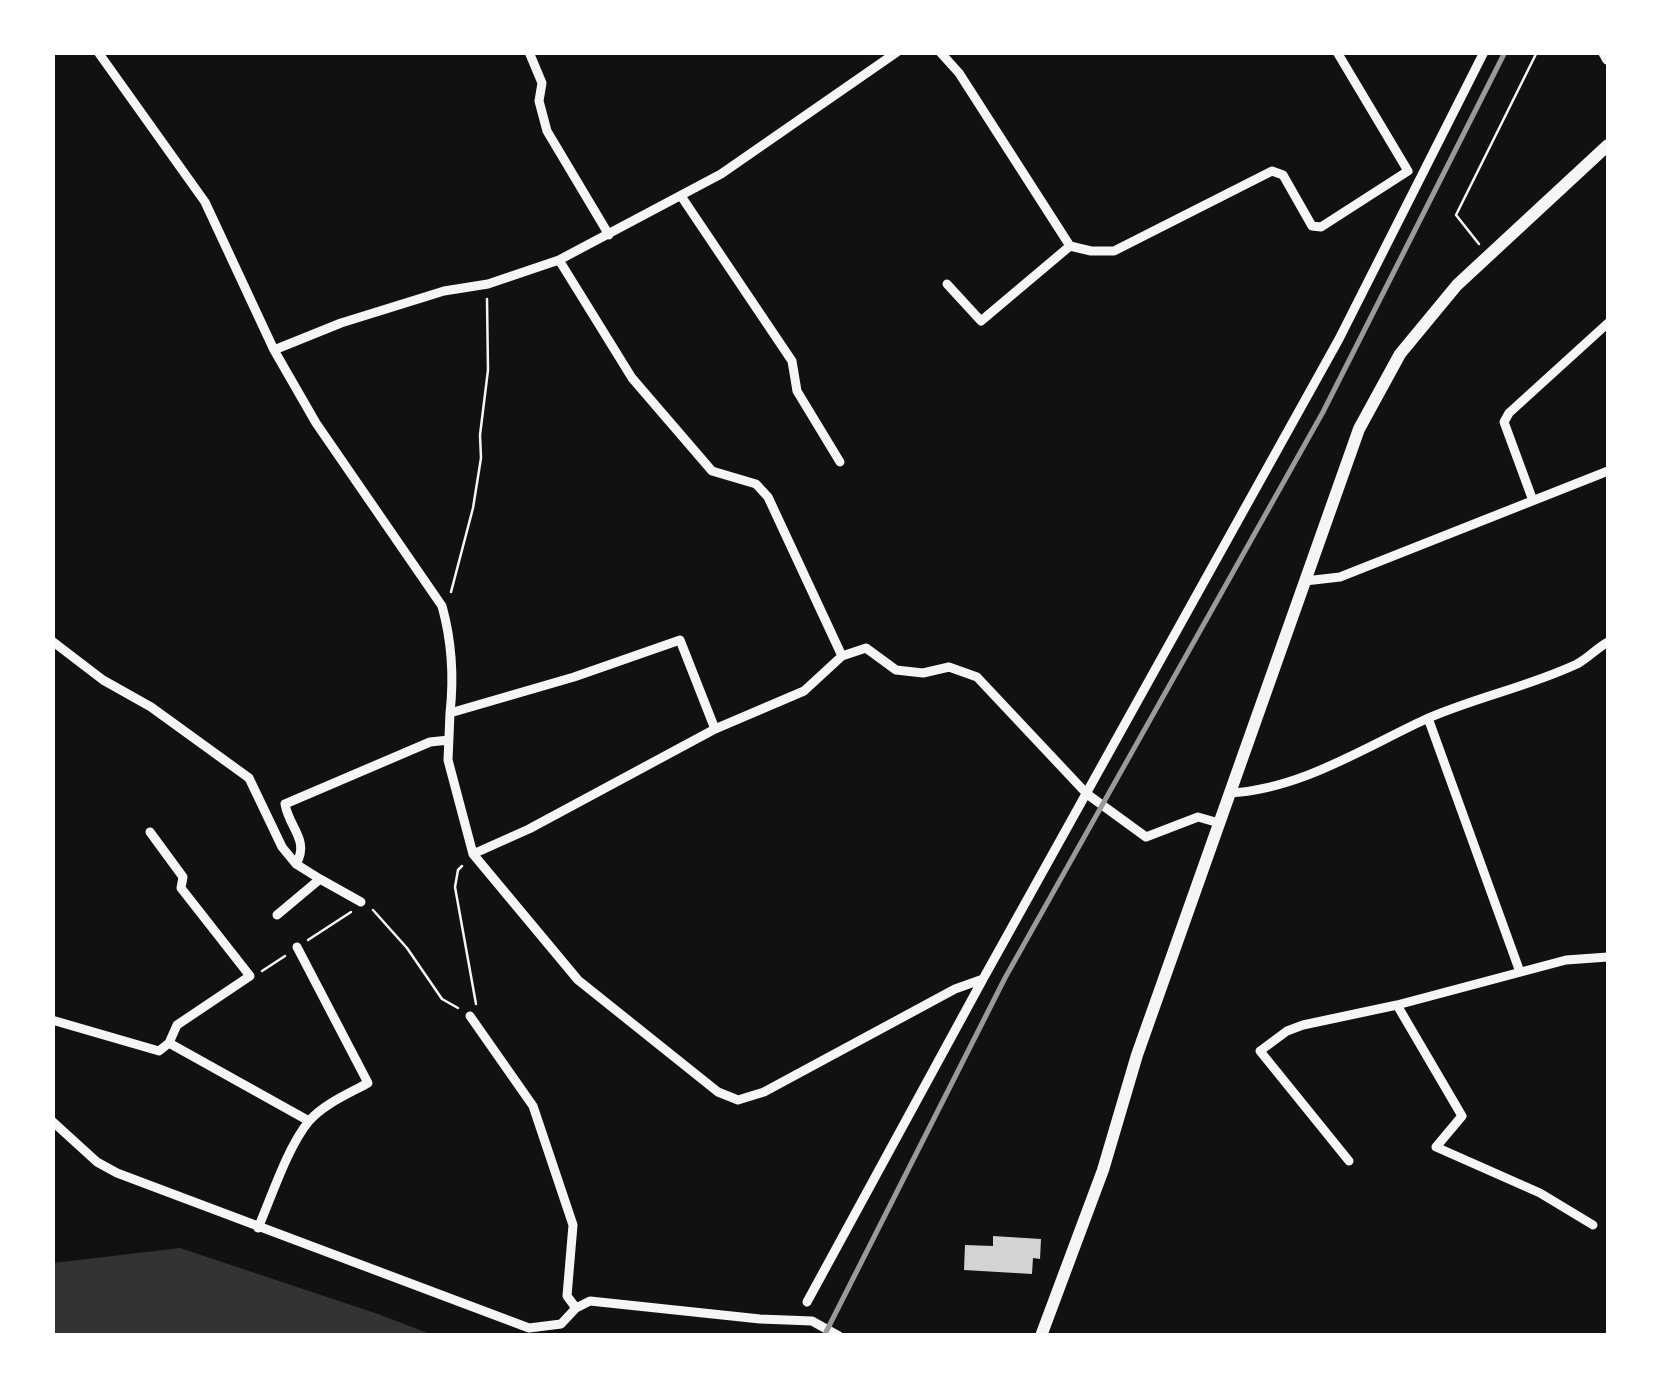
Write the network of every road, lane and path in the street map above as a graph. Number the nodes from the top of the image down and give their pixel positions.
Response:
1 (98, 52) edge
2 (529, 52) edge
3 (897, 52) edge
4 (940, 52) edge
5 (1336, 52) edge
6 (1484, 52) edge
7 (1537, 52) edge
8 (1604, 52) edge
9 (1608, 59) edge
10 (1608, 146) edge
11 (1408, 171) junction
12 (1417, 188) junction
13 (682, 196) junction
14 (609, 235) junction
15 (1070, 246) junction
16 (1488, 256) junction
17 (559, 260) junction
18 (488, 284) junction
19 (947, 284) dead end
20 (1608, 323) edge
21 (274, 350) junction
22 (840, 462) dead end
23 (1608, 471) edge
24 (1532, 498) junction
25 (1305, 581) junction
26 (442, 606) junction
27 (52, 641) edge
28 (1608, 642) edge
29 (842, 656) junction
30 (450, 714) junction
31 (1428, 718) junction
32 (715, 729) junction
33 (449, 740) junction
34 (1229, 793) junction
35 (1087, 794) junction
36 (1219, 822) junction
37 (150, 832) dead end
38 (473, 854) junction
39 (296, 864) junction
40 (320, 879) junction
41 (361, 902) joint
42 (277, 915) dead end
43 (297, 947) dead end
44 (1608, 957) edge
45 (1520, 972) junction
46 (983, 978) junction
47 (1398, 1005) junction
48 (470, 1016) junction
49 (52, 1020) edge
50 (169, 1044) junction
51 (52, 1121) edge
52 (310, 1121) junction
53 (1349, 1162) dead end
54 (1592, 1226) dead end
55 (258, 1228) junction
56 (808, 1302) dead end
57 (576, 1308) junction
58 (839, 1336) edge
59 (1041, 1336) edge

1 - 21 street
2 - 14 street
3 - 13 street
4 - 15 street
5 - 11 street
6 - 12 street
7 - 16 path
8 - 9 main road
10 - 16 main road
11 - 12 street
11 - 15 street
12 - 35 street
13 - 14 street
13 - 22 street
14 - 17 street
15 - 19 street
16 - 25 main road
17 - 18 street
17 - 29 street
18 - 21 street
18 - 26 path
20 - 24 street
21 - 26 street
23 - 24 street
24 - 25 street
25 - 34 main road
26 - 30 street
27 - 39 street
28 - 31 street
29 - 32 street
29 - 35 street
30 - 32 street
30 - 33 street
31 - 34 street
31 - 45 street
32 - 38 street
33 - 38 street
33 - 39 street
34 - 36 main road
35 - 36 street
35 - 46 street
36 - 59 main road
37 - 50 street
38 - 46 street
38 - 48 path
39 - 40 street
40 - 41 street
40 - 42 street
41 - 48 path
43 - 52 street
44 - 45 street
45 - 47 street
46 - 56 street
47 - 53 street
47 - 54 street
48 - 57 street
49 - 50 street
50 - 52 street
51 - 55 street
52 - 55 street
55 - 57 street
57 - 58 street

